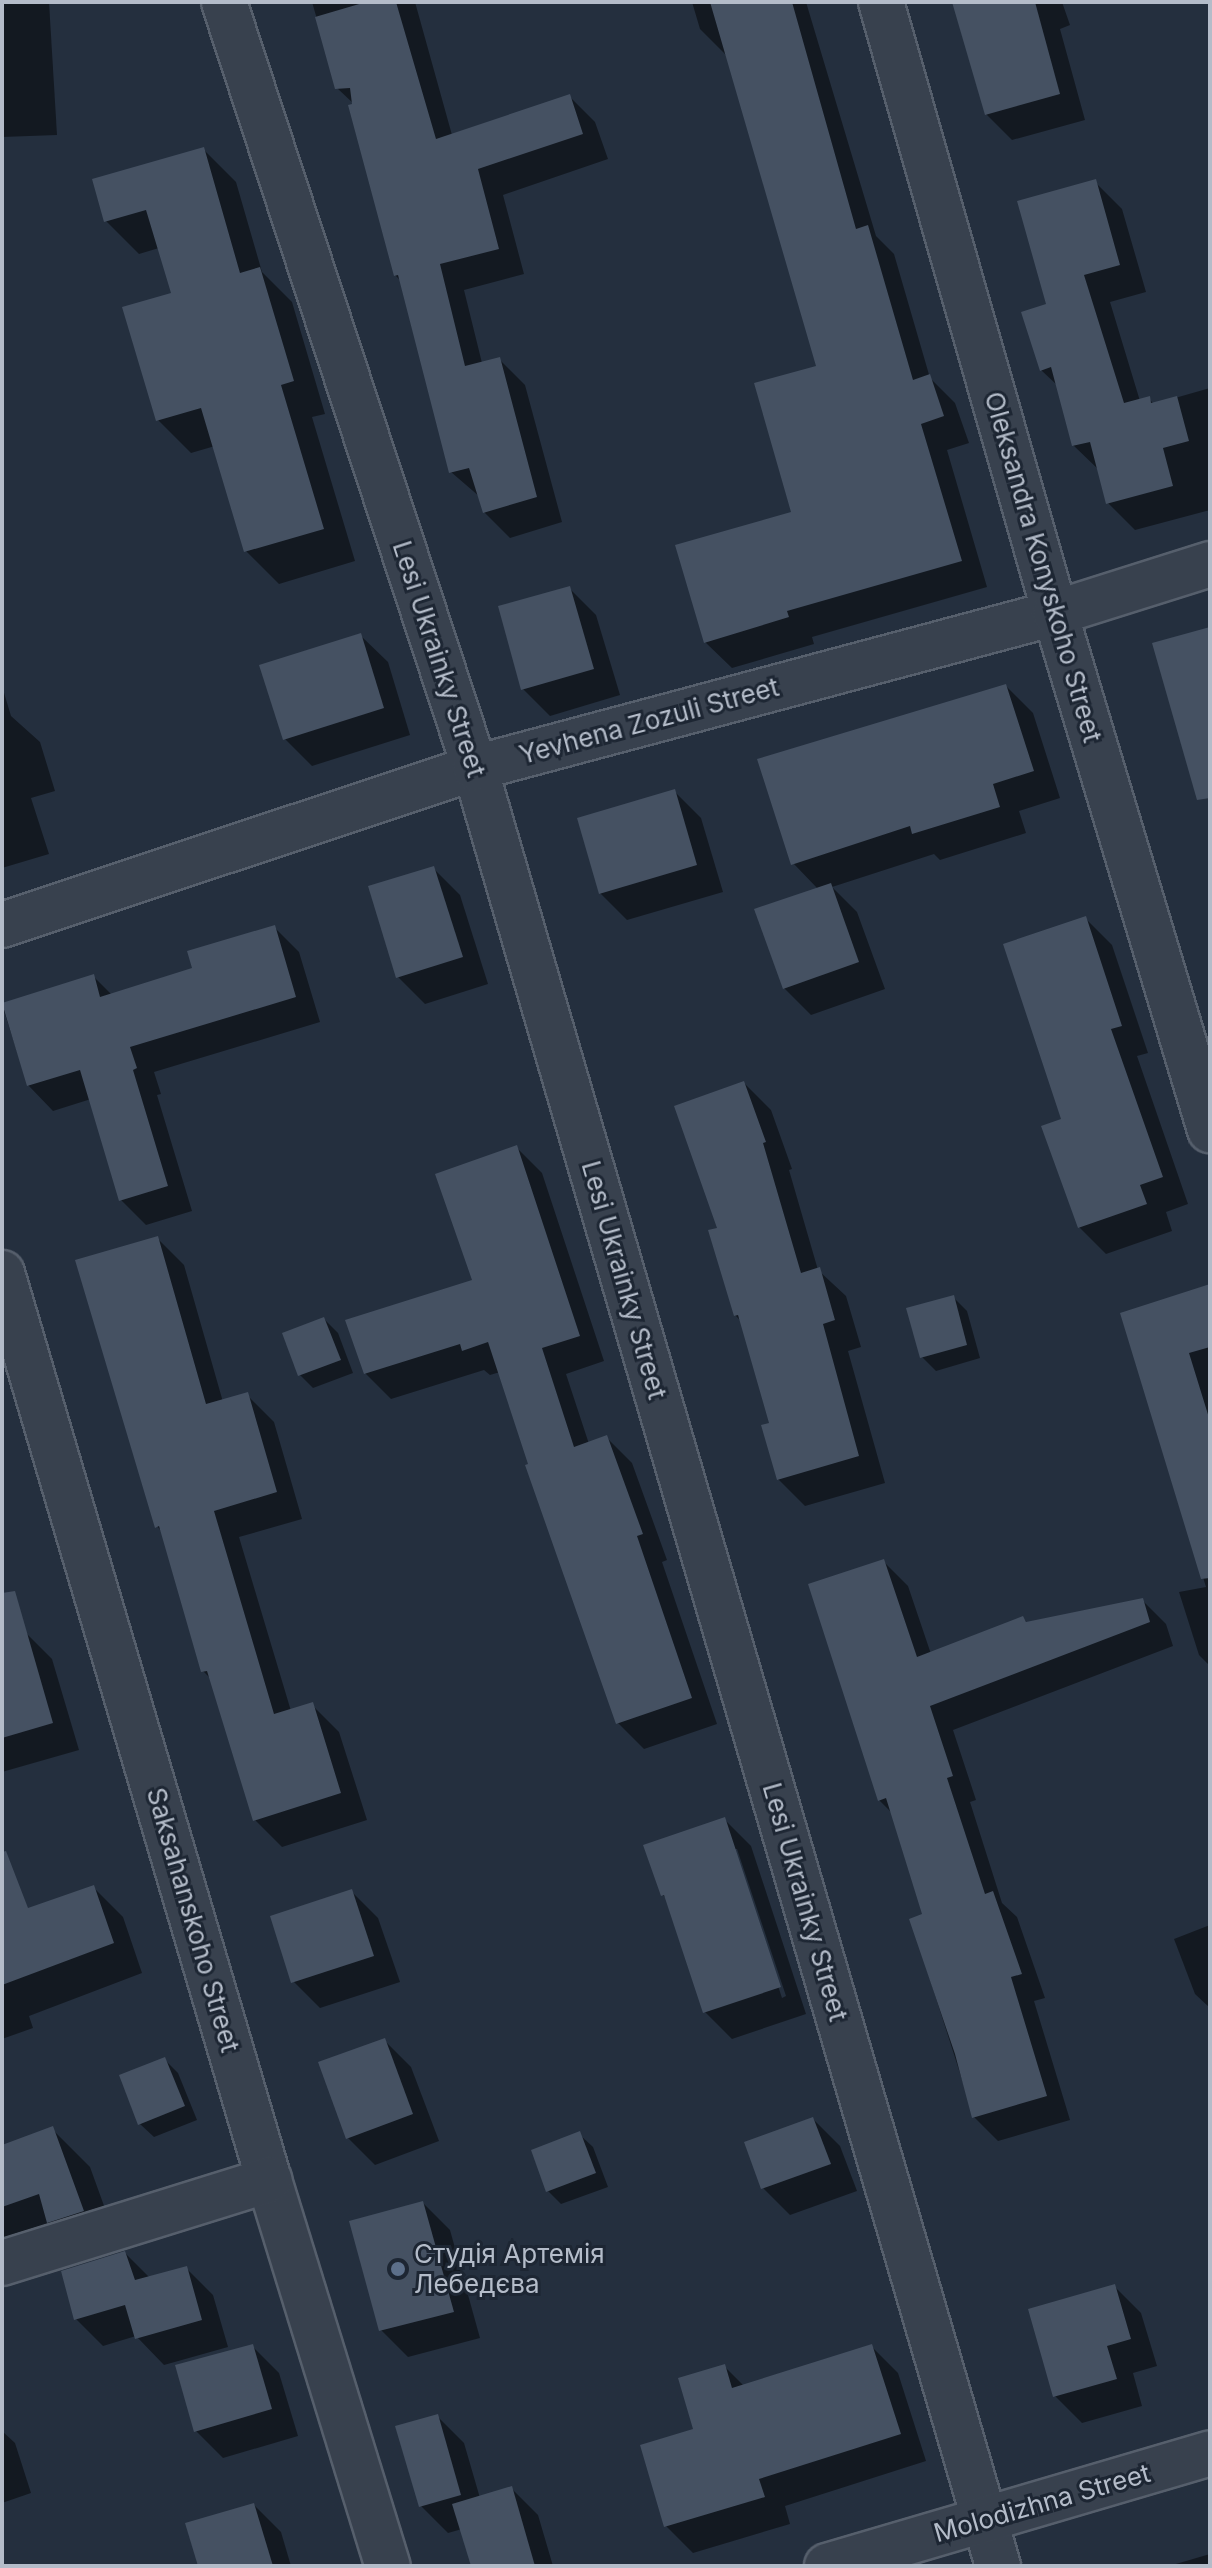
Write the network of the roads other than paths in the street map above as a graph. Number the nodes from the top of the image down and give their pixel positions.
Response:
1 (224, 2) edge
2 (881, 2) edge
3 (1210, 564) edge
4 (1055, 613) junction
5 (475, 768) junction
6 (2, 925) edge
7 (1210, 1130) edge
8 (2, 1273) edge
9 (269, 2180) junction
10 (2, 2263) edge
11 (1210, 2453) edge
12 (984, 2520) junction
13 (388, 2566) edge
14 (827, 2566) edge
15 (998, 2566) edge

1 - 5 street, Lesi Ukrainky Street
2 - 4 street, Oleksandra Konyskoho Street
3 - 4 street, Yevhena Zozuli Street
4 - 5 street, Yevhena Zozuli Street
4 - 7 street, Oleksandra Konyskoho Street
5 - 6 street, Yevhena Zozuli Street
5 - 12 street, Lesi Ukrainky Street
8 - 9 street, Saksahanskoho Street
9 - 10 street
9 - 13 street, Saksahanskoho Street
11 - 12 street, Molodizhna Street
12 - 14 street, Molodizhna Street
12 - 15 street, Lesi Ukrainky Street

